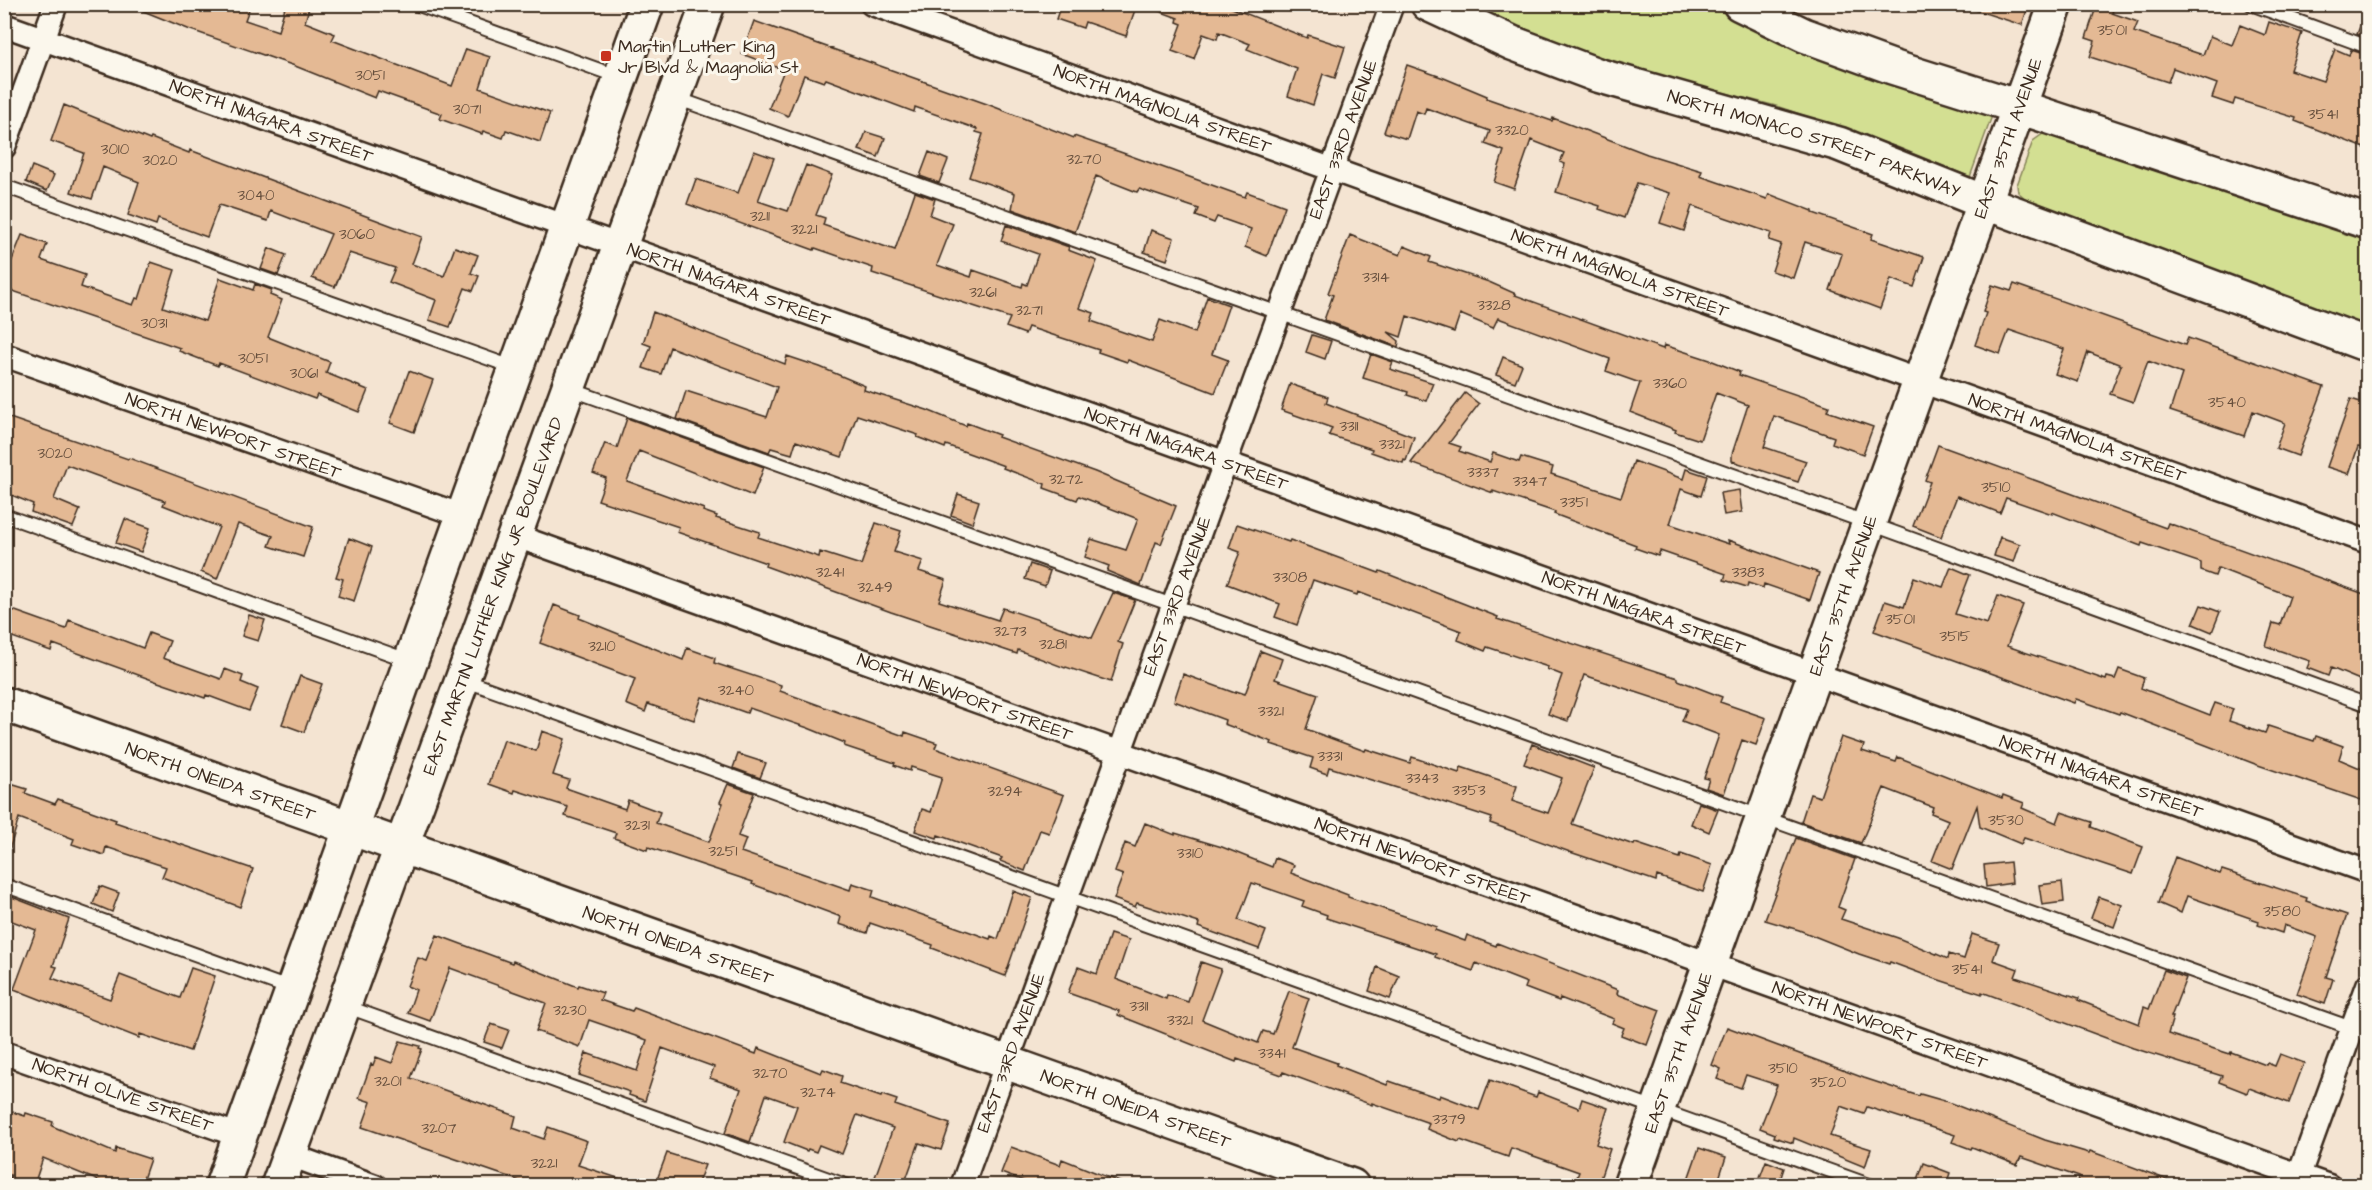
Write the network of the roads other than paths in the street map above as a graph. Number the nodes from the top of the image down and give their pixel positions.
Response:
1 (56, 4) edge
2 (416, 4) edge
3 (647, 4) edge
4 (708, 4) edge
5 (872, 4) edge
6 (1392, 4) edge
7 (1428, 4) edge
8 (1740, 4) edge
9 (2056, 4) edge
10 (2251, 4) edge
11 (4, 25) edge
12 (44, 39) junction
13 (2367, 46) edge
14 (621, 78) junction
15 (675, 98) junction
16 (2019, 106) junction
17 (4, 147) edge
18 (1331, 169) junction
19 (4, 186) edge
20 (1984, 202) junction
21 (2367, 222) edge
22 (568, 226) junction
23 (622, 246) junction
24 (1279, 313) junction
25 (2367, 345) edge
26 (4, 355) edge
27 (517, 369) junction
28 (1920, 382) junction
29 (569, 389) junction
30 (1225, 463) junction
31 (4, 515) edge
32 (463, 516) junction
33 (1869, 523) junction
34 (516, 536) junction
35 (2367, 542) edge
36 (1174, 606) junction
37 (411, 662) junction
38 (1815, 672) junction
39 (463, 680) junction
40 (4, 704) edge
41 (2367, 705) edge
42 (1121, 753) junction
43 (1762, 817) junction
44 (352, 827) junction
45 (402, 845) junction
46 (2367, 872) edge
47 (4, 885) edge
48 (1067, 898) junction
49 (1710, 964) junction
50 (2367, 985) edge
51 (293, 990) junction
52 (344, 1005) junction
53 (2360, 1031) edge
54 (4, 1053) edge
55 (1007, 1062) junction
56 (1658, 1108) junction
57 (240, 1136) junction
58 (290, 1155) junction
59 (2297, 1180) edge
60 (222, 1185) edge
61 (278, 1185) edge
62 (375, 1185) edge
63 (848, 1185) edge
64 (962, 1185) edge
65 (1352, 1185) edge
66 (1630, 1185) edge
67 (1872, 1185) edge
68 (2329, 1185) edge

1 - 12 street
2 - 14 lane
3 - 14 street
4 - 15 street, EAST MARTIN LUTHER KING JR BOULEVARD
5 - 18 street, NORTH MAGNOLIA STREET
6 - 18 street, EAST 33RD AVENUE
7 - 20 street, NORTH MONACO STREET PARKWAY
8 - 16 street
9 - 16 street, EAST 35TH AVENUE
10 - 13 lane
11 - 12 street, NORTH NIAGARA STREET
12 - 17 street
12 - 22 street, NORTH NIAGARA STREET
14 - 22 street
15 - 23 street, EAST MARTIN LUTHER KING JR BOULEVARD
15 - 24 lane
16 - 20 street, EAST 35TH AVENUE
16 - 21 street
18 - 24 street, EAST 33RD AVENUE
18 - 28 street, NORTH MAGNOLIA STREET
19 - 27 lane
20 - 25 street, NORTH MONACO STREET PARKWAY
20 - 28 street, EAST 35TH AVENUE
22 - 23 street, NORTH NIAGARA STREET
22 - 27 street
23 - 29 street, EAST MARTIN LUTHER KING JR BOULEVARD
23 - 30 street, NORTH NIAGARA STREET
24 - 30 street, EAST 33RD AVENUE
24 - 33 lane
26 - 32 street, NORTH NEWPORT STREET
27 - 32 street
28 - 33 street, EAST 35TH AVENUE
28 - 35 street, NORTH MAGNOLIA STREET
29 - 34 street, EAST MARTIN LUTHER KING JR BOULEVARD
29 - 36 lane
30 - 36 street, EAST 33RD AVENUE
30 - 38 street, NORTH NIAGARA STREET
31 - 37 lane
32 - 37 street
33 - 38 street, EAST 35TH AVENUE
33 - 41 lane
34 - 39 street, EAST MARTIN LUTHER KING JR BOULEVARD
34 - 42 street, NORTH NEWPORT STREET
36 - 42 street, EAST 33RD AVENUE
36 - 43 lane
37 - 44 street
38 - 43 street, EAST 35TH AVENUE
38 - 46 street, NORTH NIAGARA STREET
39 - 45 street, EAST MARTIN LUTHER KING JR BOULEVARD
39 - 48 lane
40 - 44 street, NORTH ONEIDA STREET
42 - 48 street, EAST 33RD AVENUE
42 - 49 street, NORTH NEWPORT STREET
43 - 49 street, EAST 35TH AVENUE
43 - 53 lane
44 - 45 street, NORTH ONEIDA STREET
44 - 51 street
45 - 52 street, EAST MARTIN LUTHER KING JR BOULEVARD
45 - 55 street, NORTH ONEIDA STREET
47 - 51 lane
48 - 55 street, EAST 33RD AVENUE
48 - 56 lane
49 - 56 street, EAST 35TH AVENUE
49 - 59 street, NORTH NEWPORT STREET
50 - 53 street
51 - 57 street
52 - 58 street, EAST MARTIN LUTHER KING JR BOULEVARD
52 - 63 lane
53 - 59 street
54 - 57 street, NORTH OLIVE STREET
55 - 64 street, EAST 33RD AVENUE
55 - 65 street, NORTH ONEIDA STREET
56 - 66 street, EAST 35TH AVENUE
56 - 67 lane
57 - 60 street
58 - 61 street, EAST MARTIN LUTHER KING JR BOULEVARD
58 - 62 street
59 - 68 street, NORTH NEWPORT STREET

